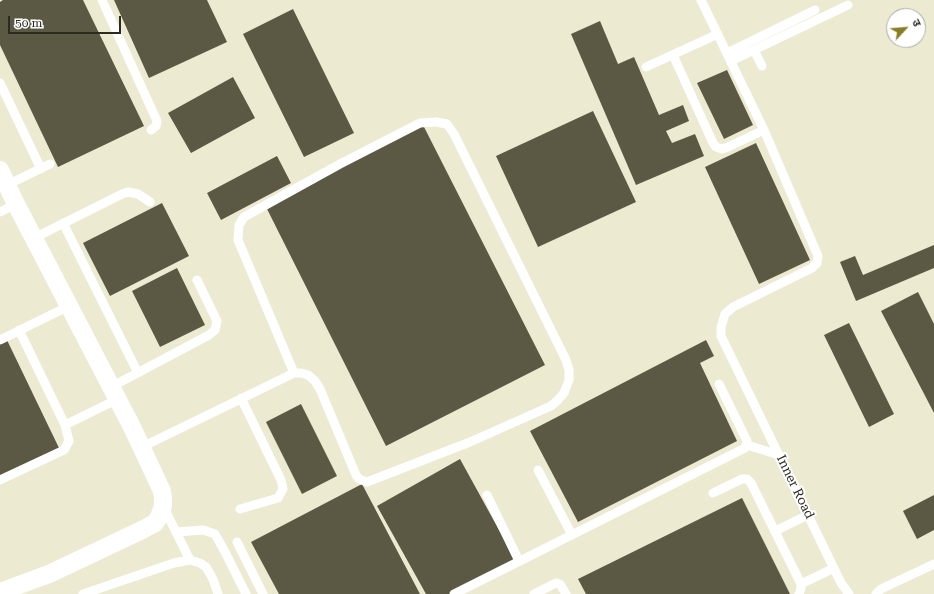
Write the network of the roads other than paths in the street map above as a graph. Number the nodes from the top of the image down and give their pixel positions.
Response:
1 (102, 0) edge
2 (701, 0) edge
3 (848, 5) dead end
4 (815, 10) dead end
5 (718, 34) junction
6 (754, 50) junction
7 (673, 55) junction
8 (729, 57) junction
9 (762, 66) dead end
10 (646, 67) dead end
11 (0, 83) edge
12 (151, 130) dead end
13 (764, 130) junction
14 (50, 164) dead end
15 (41, 169) junction
16 (4, 177) edge
17 (150, 202) dead end
18 (16, 204) junction
19 (0, 212) edge
20 (63, 223) junction
21 (34, 238) junction
22 (197, 280) dead end
23 (69, 306) junction
24 (19, 330) junction
25 (0, 340) edge
26 (138, 373) junction
27 (294, 373) junction
28 (719, 384) dead end
29 (115, 393) junction
30 (241, 398) junction
31 (65, 425) junction
32 (747, 445) junction
33 (142, 447) junction
34 (779, 454) junction
35 (538, 470) dead end
36 (0, 480) edge
37 (713, 493) dead end
38 (487, 495) dead end
39 (163, 506) junction
40 (240, 509) dead end
41 (808, 515) junction
42 (775, 531) junction
43 (176, 532) junction
44 (572, 535) junction
45 (237, 542) dead end
46 (190, 560) junction
47 (520, 561) junction
48 (934, 564) edge
49 (834, 568) junction
50 (801, 584) junction
51 (112, 589) edge
52 (0, 592) edge
53 (83, 594) edge
54 (218, 594) edge
55 (246, 594) edge
56 (263, 594) edge
57 (454, 594) edge
58 (534, 594) edge
59 (566, 594) edge
60 (799, 594) edge
61 (849, 594) edge
62 (876, 594) edge

1 - 12 lane
2 - 5 lane
3 - 6 lane
4 - 8 lane
5 - 7 lane
5 - 8 lane
6 - 8 lane
6 - 9 lane
7 - 10 lane
7 - 13 lane
8 - 13 lane
11 - 15 lane
13 - 34 lane, Inner Road
14 - 15 lane
15 - 16 lane
16 - 18 street
17 - 20 lane
18 - 19 lane
18 - 21 street
20 - 21 lane
20 - 26 lane
21 - 23 street
22 - 26 lane
23 - 24 lane
23 - 29 street
24 - 25 lane
24 - 31 lane
26 - 29 lane
27 - 27 lane
27 - 30 lane
28 - 32 lane
29 - 31 lane
29 - 33 street
30 - 33 lane
30 - 40 lane
31 - 36 lane
32 - 34 lane
32 - 44 lane
33 - 39 street
34 - 41 lane, Inner Road
35 - 44 lane
37 - 42 lane
38 - 47 lane
39 - 43 lane
39 - 52 street
41 - 42 lane
41 - 49 lane, Inner Road
42 - 50 lane
43 - 46 lane
43 - 55 lane
44 - 47 lane
45 - 56 lane
46 - 51 lane
46 - 54 lane
47 - 57 lane
48 - 62 lane
49 - 50 lane
49 - 61 lane, Inner Road
50 - 60 lane
51 - 53 lane
58 - 59 lane

